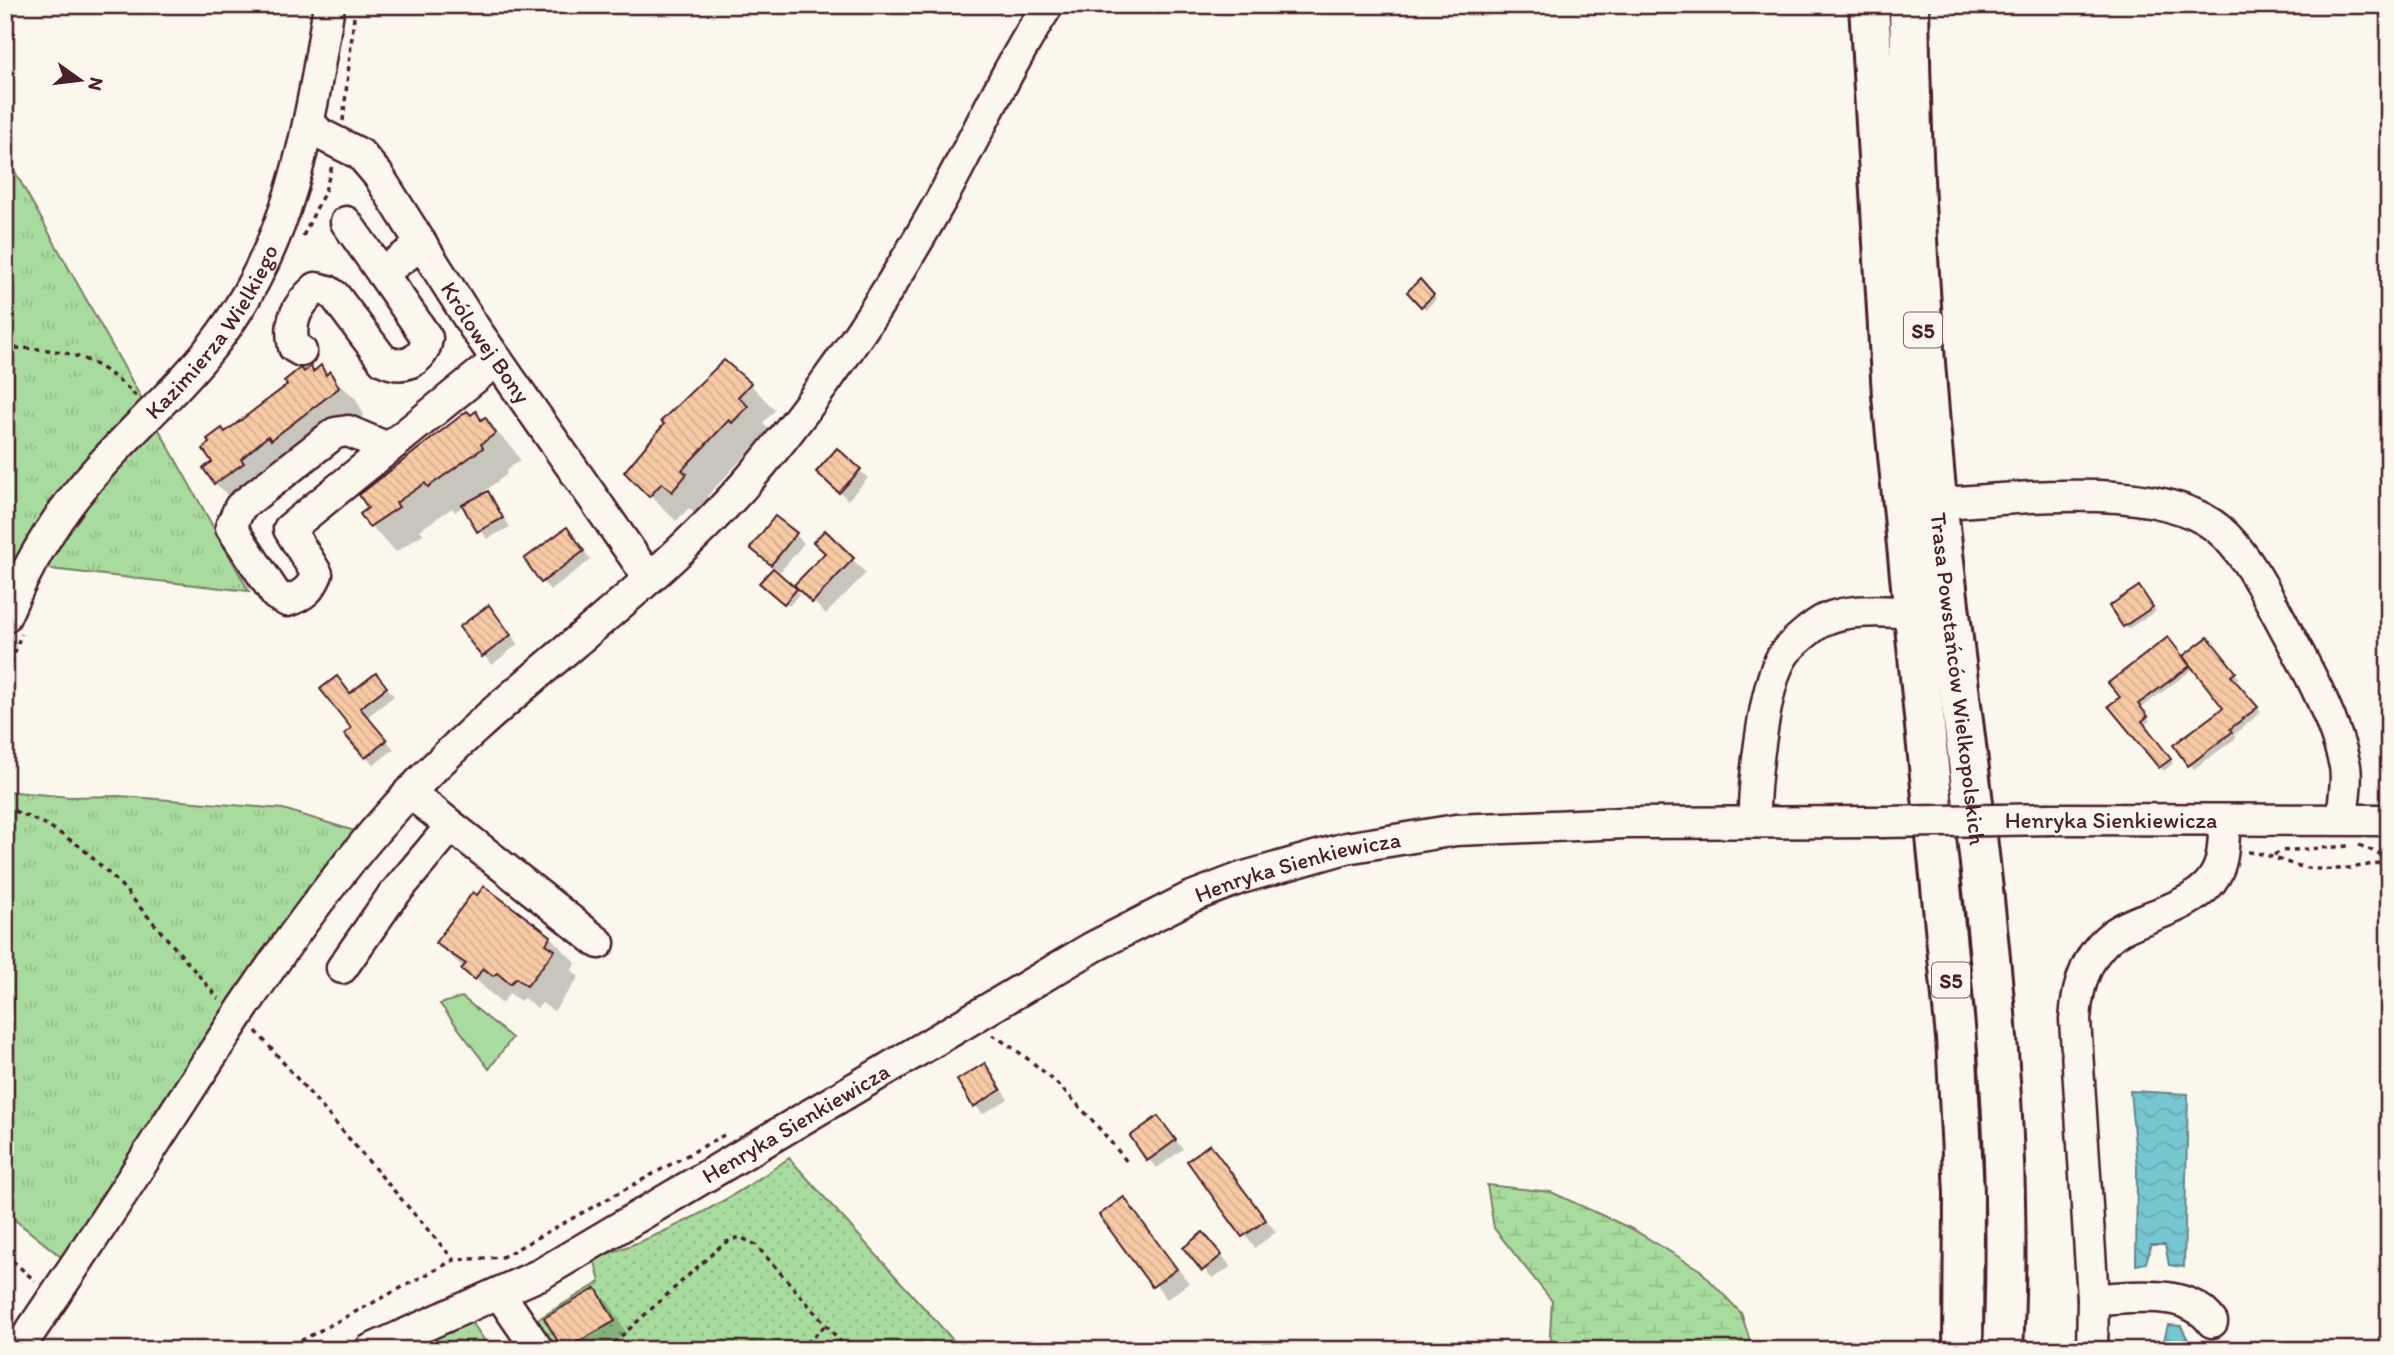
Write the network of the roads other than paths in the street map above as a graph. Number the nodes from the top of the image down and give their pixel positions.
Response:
1 (330, 5) edge
2 (1048, 5) edge
3 (1869, 5) edge
4 (1909, 5) edge
5 (311, 124) junction
6 (346, 222) dead end
7 (422, 244) junction
8 (382, 273) junction
9 (301, 351) dead end
10 (497, 360) junction
11 (388, 448) junction
12 (260, 491) junction
13 (1938, 503) junction
14 (289, 529) junction
15 (649, 578) junction
16 (1912, 612) junction
17 (5, 617) edge
18 (410, 793) junction
19 (2342, 819) junction
20 (2225, 820) junction
21 (2389, 820) edge
22 (1754, 822) junction
23 (451, 827) junction
24 (599, 943) dead end
25 (342, 968) dead end
26 (499, 1293) junction
27 (2093, 1299) junction
28 (2212, 1322) dead end
29 (17, 1335) edge
30 (369, 1350) edge
31 (537, 1350) edge
32 (1963, 1350) edge
33 (2003, 1350) edge
34 (2092, 1350) edge

1 - 5 street, Kazimierza Wielkiego
2 - 15 street
3 - 16 highway, Trasa Powstańców Wielkopolskich / S5
4 - 13 highway, Trasa Powstańców Wielkopolskich / S5
5 - 7 street, Królowej Bony
5 - 17 street, Kazimierza Wielkiego
6 - 8 street
7 - 8 street
7 - 10 street, Królowej Bony
8 - 9 street
10 - 11 street
10 - 15 street, Królowej Bony
11 - 12 street
11 - 14 street
12 - 14 street
12 - 14 street
13 - 19 street
13 - 33 highway, Trasa Powstańców Wielkopolskich / S5
15 - 18 street
16 - 22 street
16 - 32 highway, Trasa Powstańców Wielkopolskich / S5
18 - 23 street
18 - 29 street
19 - 20 street, Henryka Sienkiewicza
19 - 21 street, Henryka Sienkiewicza
20 - 22 street, Henryka Sienkiewicza, bridge
20 - 27 street
22 - 26 street, Henryka Sienkiewicza
23 - 24 street
23 - 25 street
26 - 30 street, Henryka Sienkiewicza
26 - 31 street
27 - 28 street
27 - 34 street

